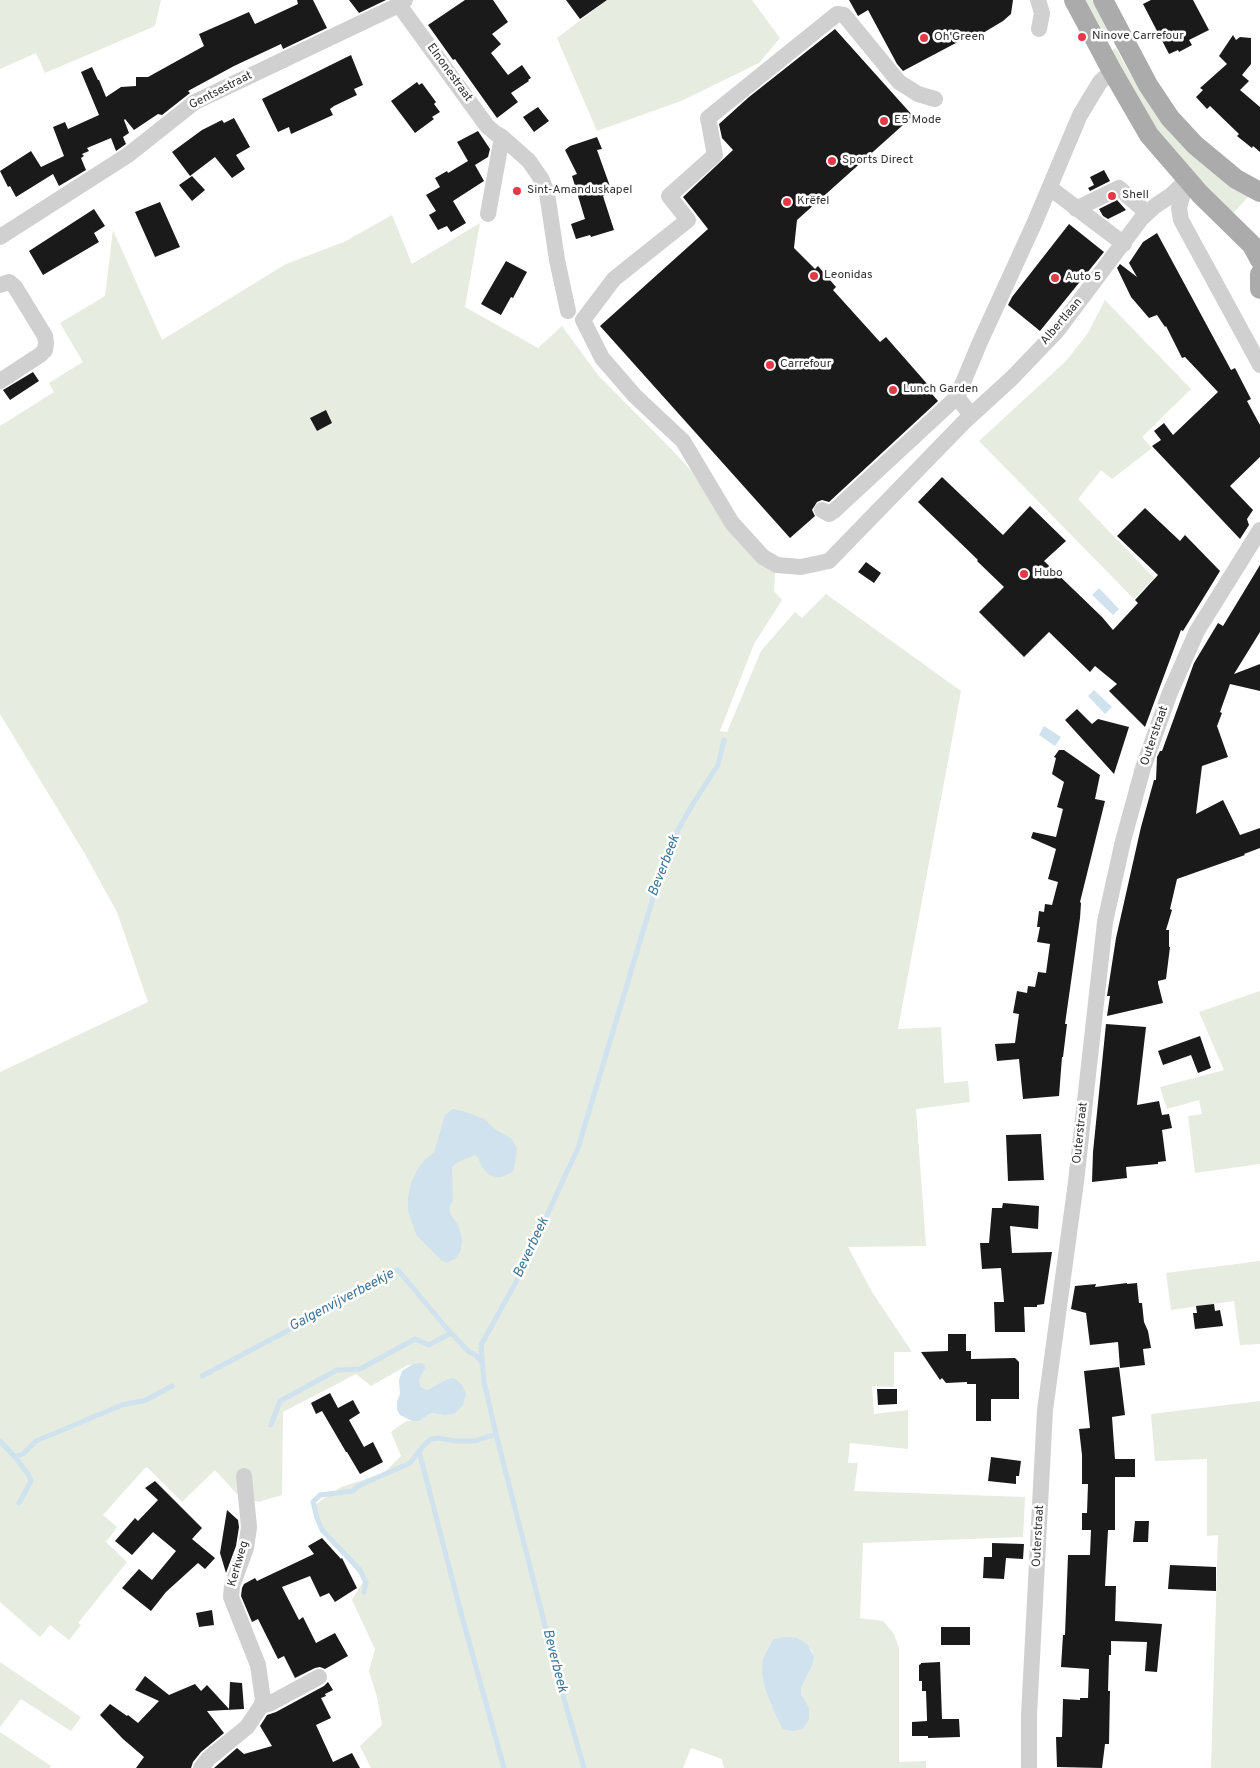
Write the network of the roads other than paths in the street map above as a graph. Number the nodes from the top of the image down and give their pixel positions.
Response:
1 (1038, 0) edge
2 (1074, 0) edge
3 (1103, 0) edge
4 (402, 2) edge
5 (1039, 29) dead end
6 (1112, 71) junction
7 (935, 99) dead end
8 (502, 137) junction
9 (1187, 180) junction
10 (1050, 188) junction
11 (1260, 192) edge
12 (1076, 209) junction
13 (1147, 213) junction
14 (488, 214) dead end
15 (0, 237) edge
16 (1124, 244) junction
17 (1260, 260) edge
18 (1260, 274) edge
19 (0, 285) edge
20 (1260, 289) edge
21 (568, 311) dead end
22 (1260, 366) edge
23 (0, 381) edge
24 (957, 398) junction
25 (971, 415) junction
26 (822, 510) dead end
27 (1260, 530) edge
28 (244, 1476) dead end
29 (319, 1677) dead end
30 (261, 1706) junction
31 (201, 1768) edge
32 (1029, 1768) edge

1 - 5 street
2 - 6 main road
3 - 11 main road
4 - 8 street, Elnonestraat
4 - 15 street, Gentsestraat
6 - 9 main road
6 - 10 street
7 - 25 street, Albertlaan
8 - 14 street
8 - 21 street, Elnonestraat
9 - 13 street, Albertlaan
9 - 17 main road
9 - 22 street
10 - 12 street
10 - 24 street
12 - 13 street
12 - 16 street
13 - 16 street, Albertlaan
16 - 25 street, Albertlaan
18 - 20 main road
19 - 23 street
24 - 25 street
24 - 26 street
27 - 32 street, Outerstraat
28 - 30 street, Kerkweg
29 - 30 street
30 - 31 street

